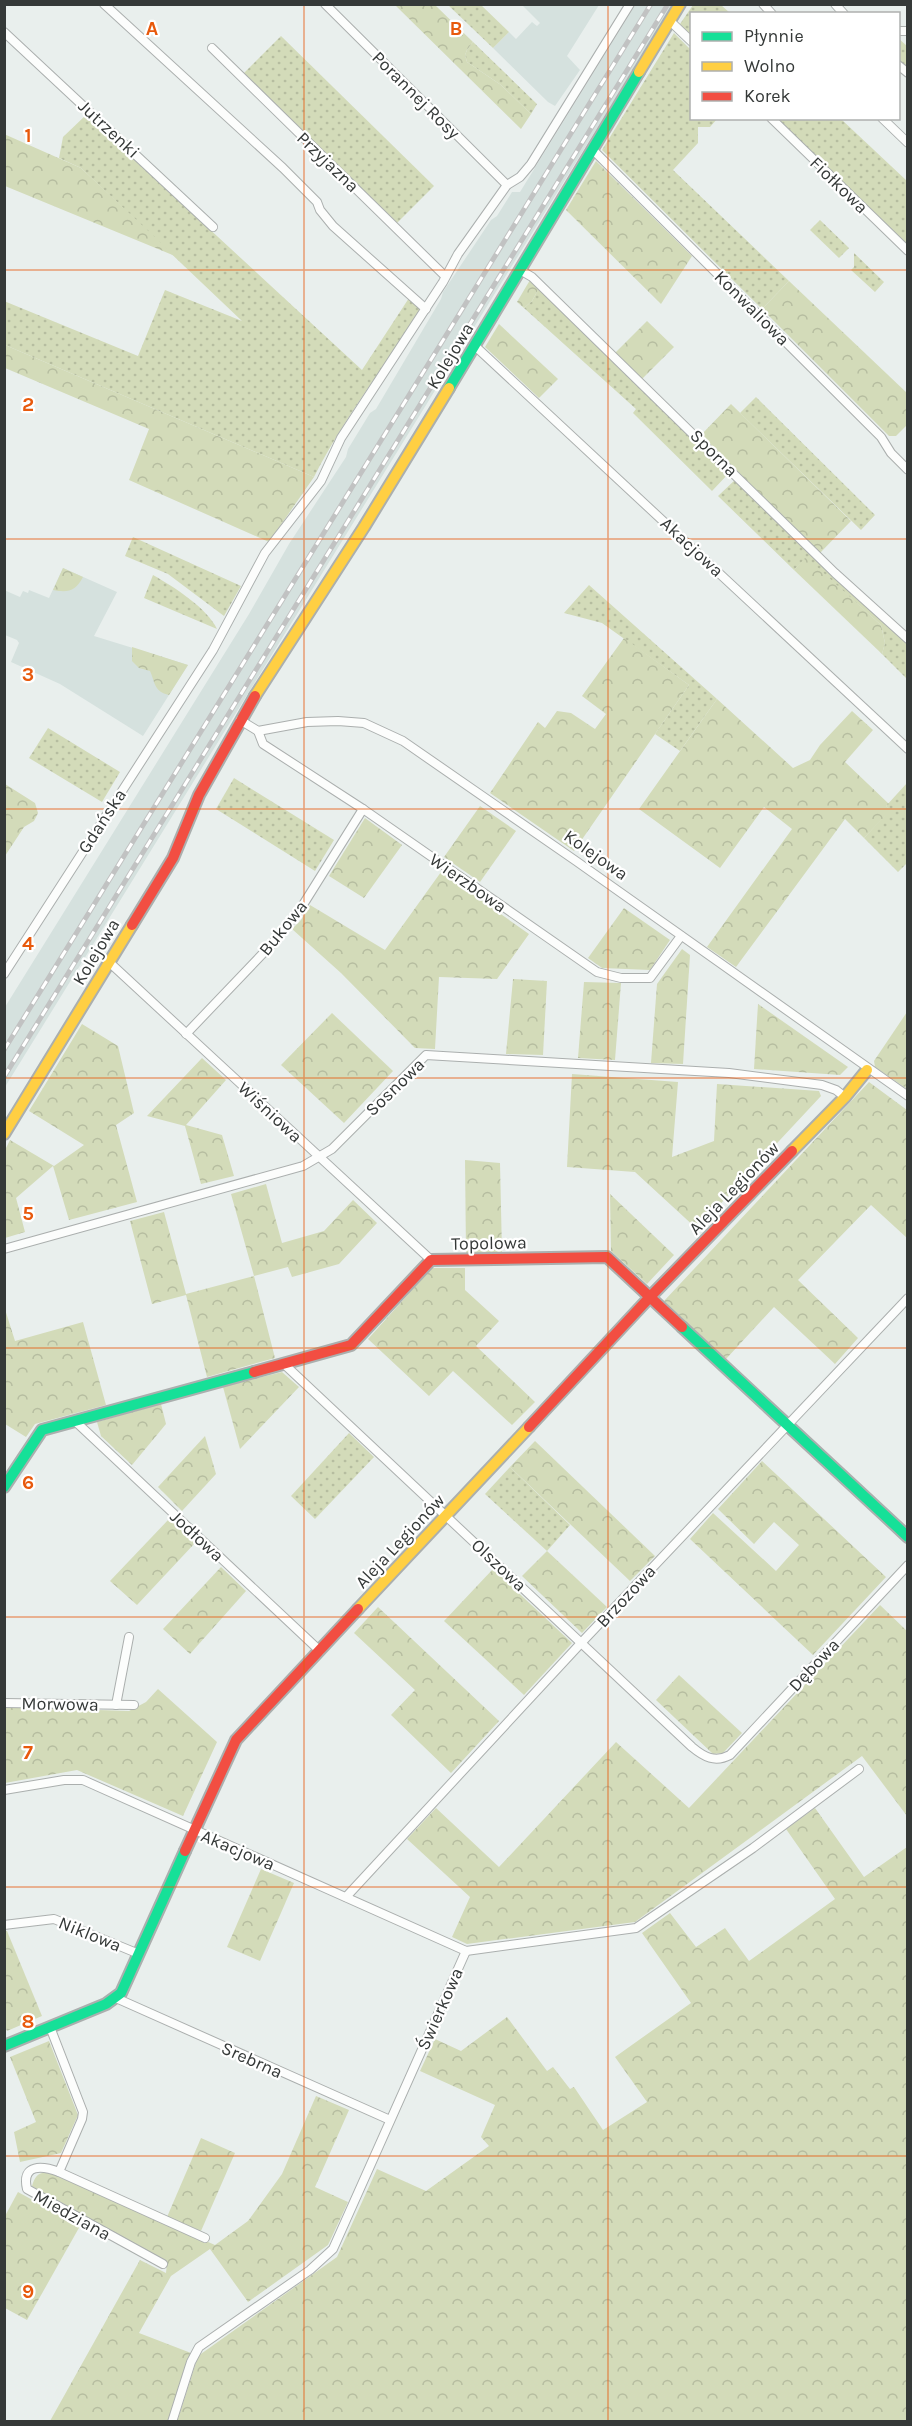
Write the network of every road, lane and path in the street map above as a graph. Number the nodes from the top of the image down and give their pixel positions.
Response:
1 (104, 4) edge
2 (325, 4) edge
3 (630, 4) edge
4 (680, 4) edge
5 (670, 21) junction
6 (4, 32) edge
7 (690, 40) edge
8 (212, 48) dead end
9 (773, 120) edge
10 (884, 120) edge
11 (908, 143) edge
12 (592, 149) junction
13 (507, 185) junction
14 (213, 227) dead end
15 (908, 251) edge
16 (520, 270) junction
17 (445, 276) junction
18 (426, 309) junction
19 (475, 346) junction
20 (908, 470) edge
21 (908, 639) edge
22 (240, 720) junction
23 (258, 731) junction
24 (908, 749) edge
25 (363, 809) junction
26 (681, 936) junction
27 (109, 962) junction
28 (4, 974) edge
29 (186, 1034) junction
30 (867, 1070) junction
31 (908, 1096) edge
32 (845, 1097) junction
33 (4, 1134) edge
34 (320, 1158) junction
35 (4, 1249) edge
36 (431, 1260) junction
37 (649, 1298) junction
38 (908, 1298) edge
39 (284, 1364) junction
40 (75, 1421) junction
41 (787, 1425) junction
42 (4, 1486) edge
43 (446, 1515) junction
44 (908, 1537) edge
45 (908, 1565) edge
46 (129, 1637) dead end
47 (582, 1642) junction
48 (320, 1651) junction
49 (4, 1703) edge
50 (116, 1704) junction
51 (134, 1705) dead end
52 (717, 1759) joint
53 (859, 1768) dead end
54 (4, 1790) edge
55 (194, 1831) junction
56 (346, 1897) junction
57 (4, 1925) edge
58 (466, 1951) junction
59 (139, 1954) junction
60 (116, 1998) junction
61 (50, 2027) junction
62 (4, 2046) edge
63 (390, 2120) junction
64 (59, 2172) junction
65 (205, 2238) dead end
66 (163, 2264) dead end
67 (172, 2421) edge

1 - 18 street
2 - 13 street, Porannej Rosy
3 - 13 street
4 - 5 street, Kolejowa
5 - 7 street
5 - 12 street, Kolejowa
6 - 14 street, Jutrzenki
8 - 17 street, Przyjazna
9 - 15 street, Fiołkowa
10 - 11 street
12 - 16 street, Kolejowa
12 - 20 street, Konwaliowa
13 - 17 street
16 - 19 street, Kolejowa
16 - 21 street, Sporna
17 - 18 street
18 - 28 street, Gdańska
19 - 22 street, Kolejowa
19 - 24 street, Akacjowa
22 - 23 street
22 - 27 street, Kolejowa
23 - 25 street, Wierzbowa
23 - 26 street, Kolejowa
25 - 26 street, Wierzbowa
25 - 29 street, Bukowa
26 - 30 street, Kolejowa
27 - 29 street, Wiśniowa
27 - 33 street, Kolejowa
29 - 34 street, Wiśniowa
30 - 31 street, Kolejowa
30 - 32 street, Aleja Legionów
32 - 34 street, Sosnowa
32 - 37 street, Aleja Legionów
34 - 35 street, Sosnowa
34 - 36 street, Wiśniowa
36 - 37 street, Topolowa
36 - 39 street, Topolowa
37 - 41 street, Topolowa
37 - 43 street, Aleja Legionów
38 - 41 street, Brzozowa
39 - 40 street, Topolowa
39 - 43 street, Olszowa
40 - 42 street, Topolowa
40 - 48 street, Jodłowa
41 - 44 street, Topolowa
41 - 47 street, Brzozowa
43 - 47 street, Olszowa
43 - 48 street, Aleja Legionów
45 - 52 street, Dębowa
46 - 50 street, Morwowa
47 - 52 street, Olszowa
47 - 56 street, Brzozowa
48 - 55 street, Aleja Legionów
49 - 50 street, Morwowa
50 - 51 street, Morwowa
53 - 58 street, Świerkowa
54 - 55 street, Akacjowa
55 - 56 street, Akacjowa
55 - 59 street, Aleja Legionów
56 - 58 street, Akacjowa
57 - 59 street, Niklowa
58 - 63 street, Świerkowa
59 - 60 street, Aleja Legionów
60 - 61 street
60 - 63 street, Srebrna
61 - 62 street
61 - 64 street, Miedziana
63 - 67 street, Świerkowa
64 - 65 street, Miedziana
64 - 66 street, Miedziana

